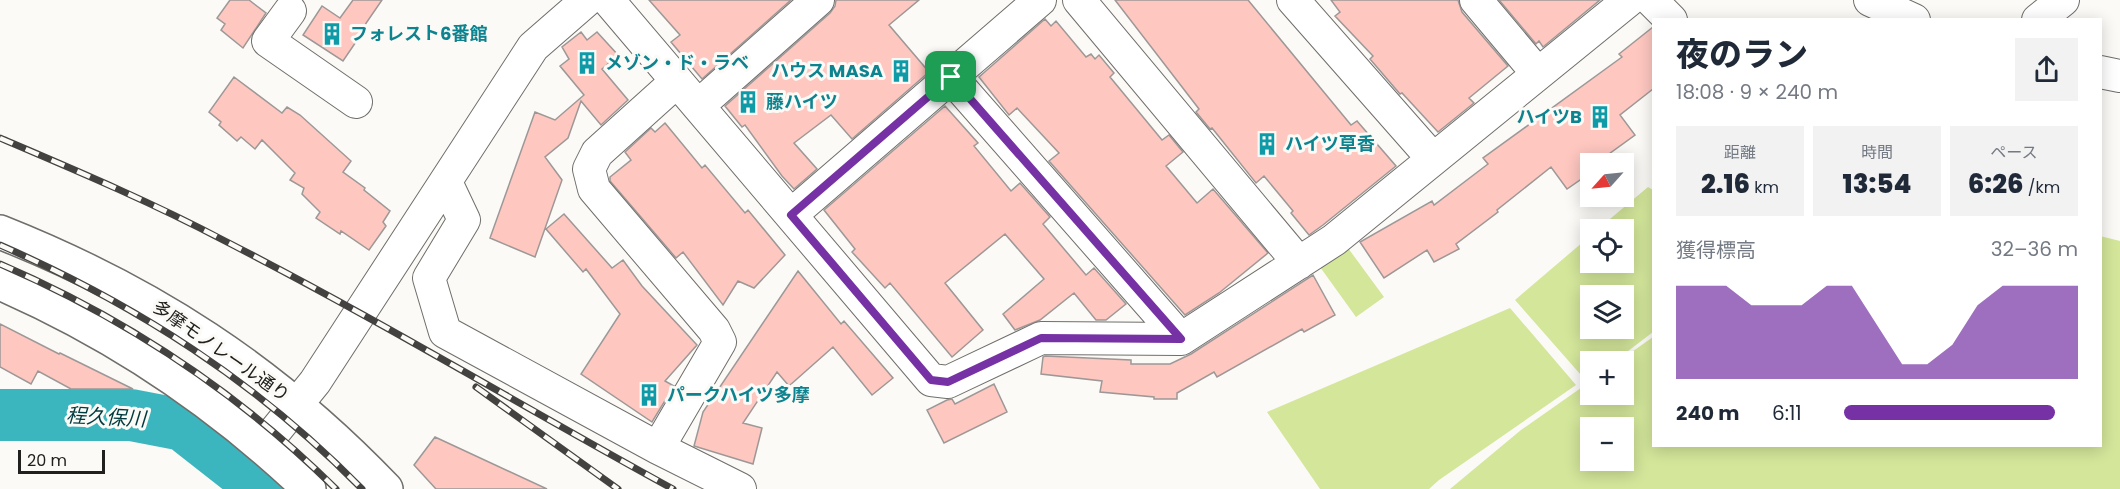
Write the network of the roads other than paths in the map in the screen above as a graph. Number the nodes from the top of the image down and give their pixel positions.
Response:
1 (587, 0) edge
2 (608, 0) edge
3 (818, 0) edge
4 (1040, 0) edge
5 (1079, 0) edge
6 (1293, 0) edge
7 (1476, 0) edge
8 (1629, 0) edge
9 (1651, 0) edge
10 (1870, 0) edge
11 (2063, 0) edge
12 (288, 4) edge
13 (1669, 18) edge
14 (1909, 18) edge
15 (2040, 18) edge
16 (2102, 72) edge
17 (1538, 74) junction
18 (2120, 76) edge
19 (951, 77) junction
20 (677, 81) junction
21 (356, 102) dead end
22 (698, 106) junction
23 (1434, 159) junction
24 (446, 182) junction
25 (791, 215) junction
26 (0, 232) edge
27 (1299, 263) junction
28 (0, 283) edge
29 (1181, 339) junction
30 (297, 404) junction
31 (263, 446) junction
32 (658, 448) junction
33 (309, 489) edge
34 (386, 489) edge
35 (740, 489) edge

1 - 24 street
2 - 20 street
3 - 22 street
4 - 19 street
5 - 27 street
6 - 23 street
7 - 17 street
8 - 17 street
9 - 13 street
10 - 14 street
11 - 15 street
12 - 21 street
16 - 18 street
17 - 23 street
19 - 25 street
19 - 29 street
20 - 22 street
20 - 32 street
22 - 25 street
23 - 27 street
24 - 30 street
24 - 32 street
25 - 29 street
26 - 30 main road, 多摩モノレール通り
27 - 29 street
28 - 31 main road
30 - 31 street
30 - 34 main road, 多摩モノレール通り
31 - 33 main road
32 - 35 street

